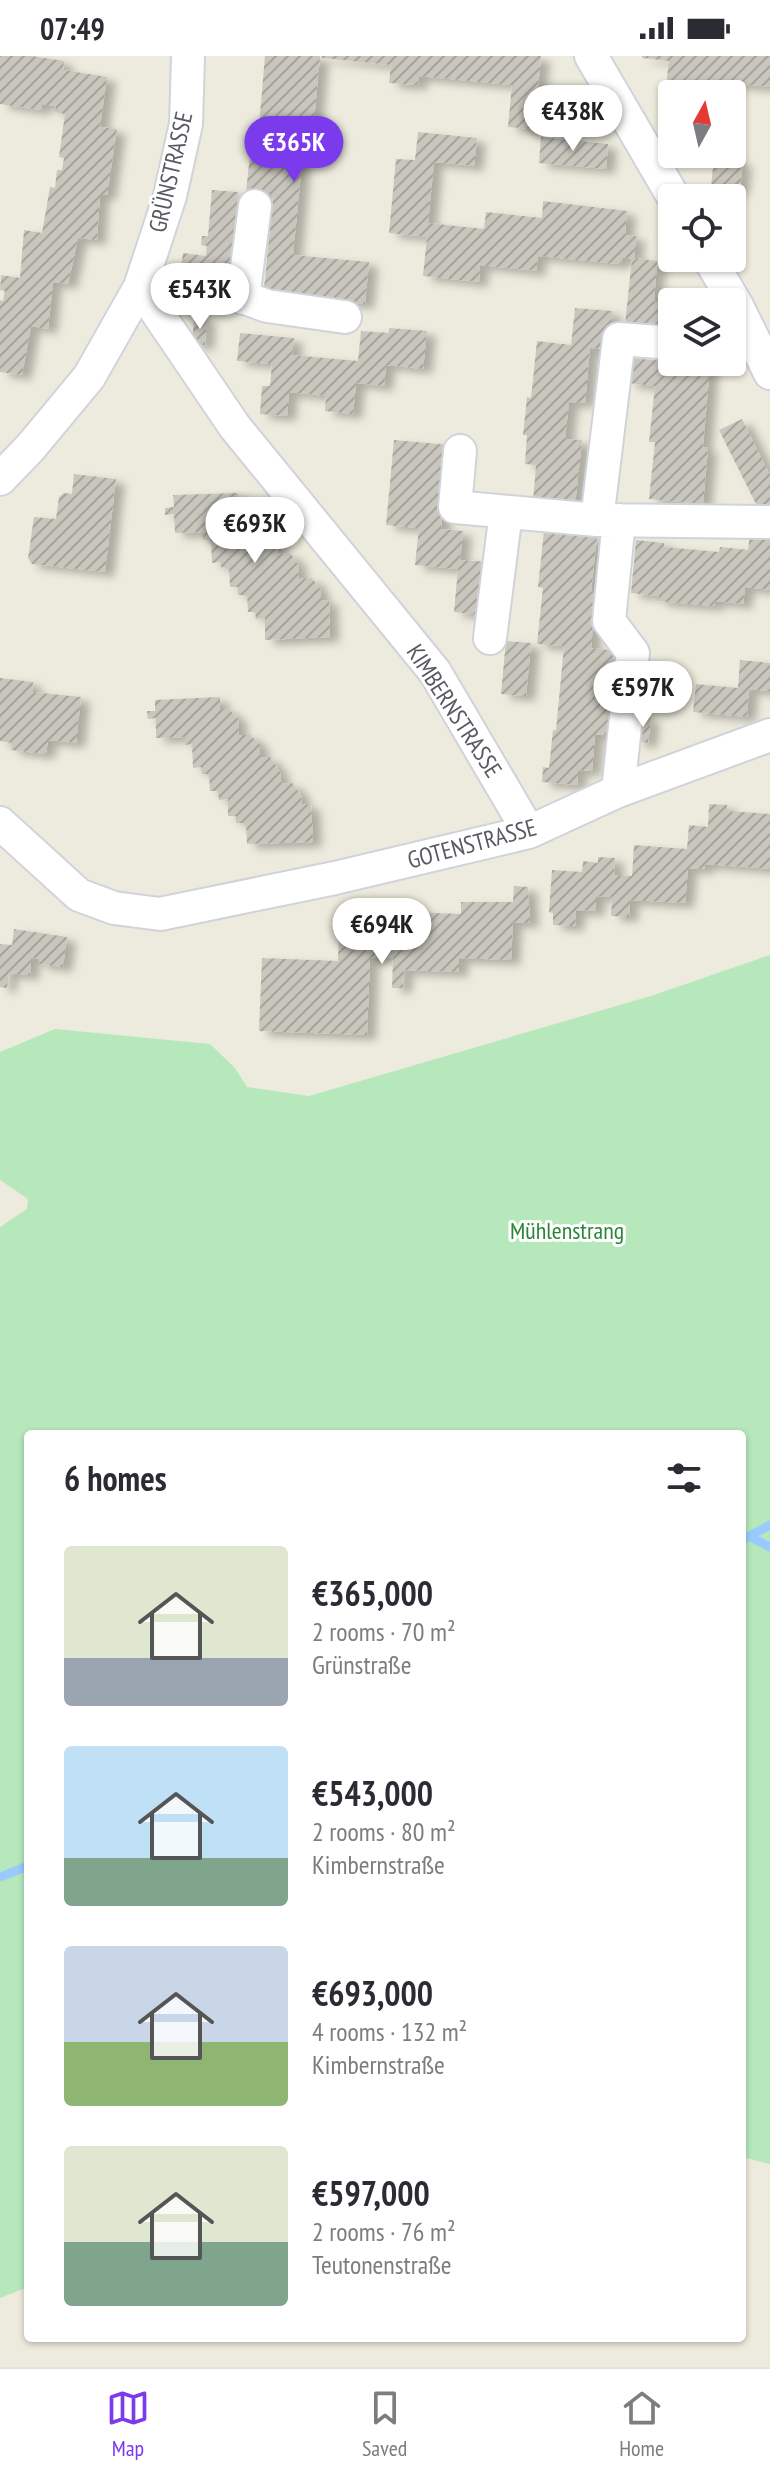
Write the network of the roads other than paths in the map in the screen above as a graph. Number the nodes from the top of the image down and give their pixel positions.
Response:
1 (188, 56) edge
2 (591, 56) edge
3 (666, 184) edge
4 (255, 206) dead end
5 (717, 272) edge
6 (140, 287) junction
7 (243, 298) junction
8 (345, 317) dead end
9 (658, 342) edge
10 (753, 356) edge
11 (12, 447) edge
12 (460, 451) dead end
13 (0, 479) edge
14 (506, 512) junction
15 (608, 520) junction
16 (770, 522) edge
17 (490, 638) dead end
18 (770, 735) edge
19 (618, 791) junction
20 (0, 823) edge
21 (529, 832) junction

1 - 6 street, GRÜNSTRASSE
2 - 3 street
4 - 7 street
5 - 10 street
6 - 7 street
6 - 11 street, GRÜNSTRASSE
6 - 21 street, KIMBERNSTRASSE
7 - 8 street
9 - 15 street
11 - 13 street, GRÜNSTRASSE
12 - 14 street
14 - 15 street
14 - 17 street
15 - 16 street
15 - 19 street
18 - 19 street, GOTENSTRASSE
19 - 21 street, GOTENSTRASSE
20 - 21 street, GOTENSTRASSE

